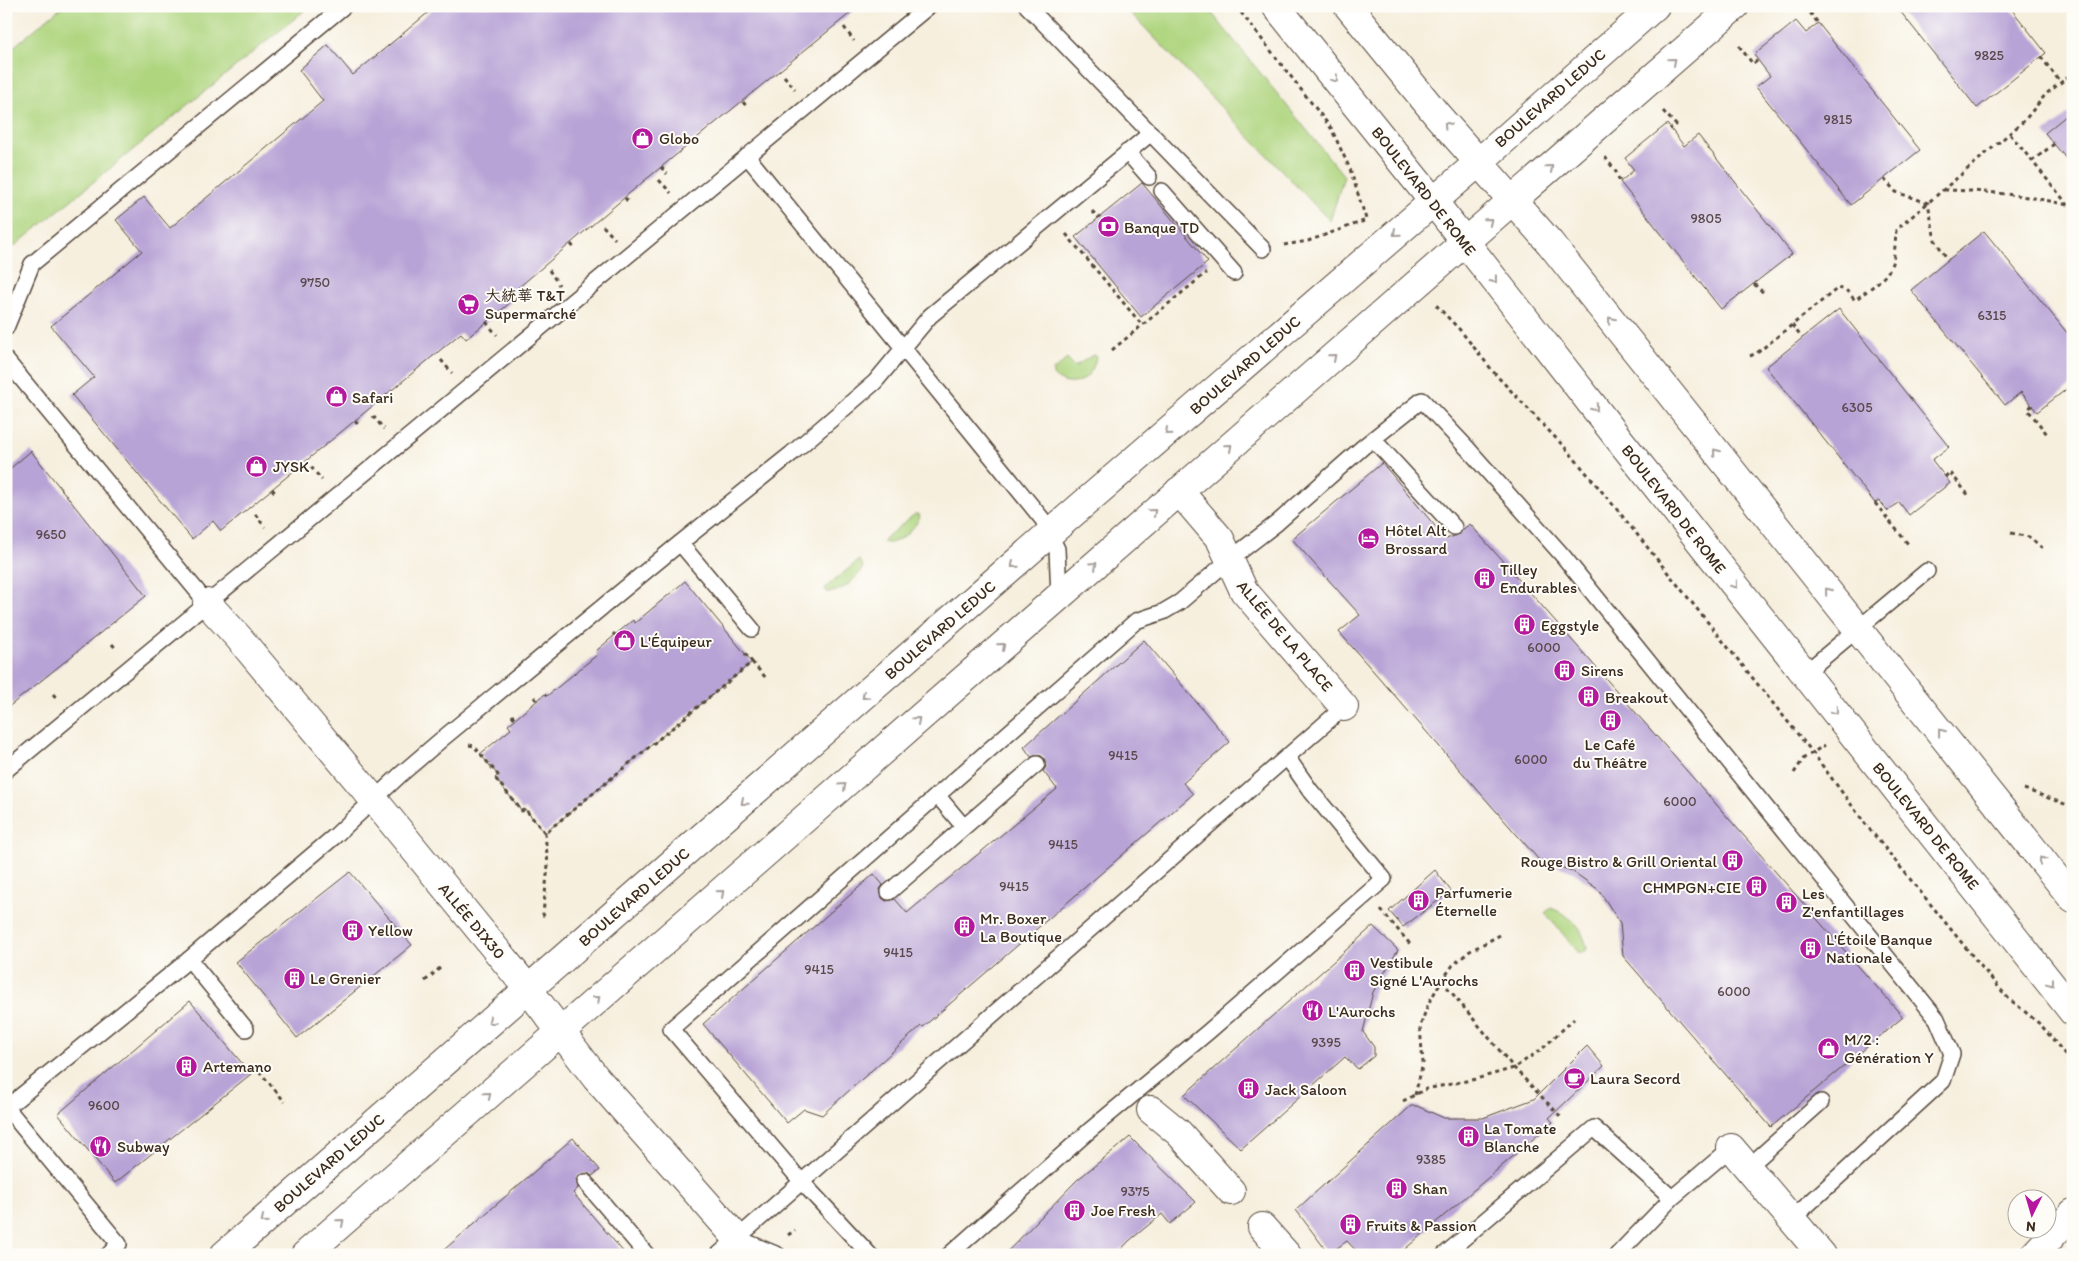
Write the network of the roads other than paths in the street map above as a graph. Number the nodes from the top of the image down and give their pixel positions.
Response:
1 (344, 6) edge
2 (929, 6) edge
3 (1027, 6) edge
4 (1276, 6) edge
5 (1348, 6) edge
6 (1655, 6) edge
7 (1735, 6) edge
8 (1151, 133) junction
9 (1128, 152) junction
10 (748, 156) junction
11 (1479, 162) junction
12 (1149, 177) dead end
13 (1162, 191) dead end
14 (1514, 200) junction
15 (1433, 201) junction
16 (1464, 242) junction
17 (1264, 249) road end
18 (1234, 273) dead end
19 (6, 328) edge
20 (903, 349) junction
21 (6, 360) edge
22 (1373, 439) junction
23 (1179, 490) junction
24 (1454, 527) dead end
25 (1050, 533) junction
26 (680, 543) junction
27 (1229, 560) junction
28 (1927, 571) dead end
29 (1059, 596) junction
30 (207, 603) junction
31 (752, 629) dead end
32 (1859, 629) junction
33 (1805, 673) junction
34 (1344, 707) joint
35 (1287, 757) junction
36 (1037, 764) dead end
37 (6, 770) edge
38 (937, 795) junction
39 (374, 800) junction
40 (964, 827) junction
41 (889, 892) dead end
42 (2073, 899) edge
43 (189, 959) junction
44 (528, 989) junction
45 (2073, 1012) edge
46 (246, 1029) dead end
47 (561, 1031) junction
48 (1821, 1102) dead end
49 (6, 1108) edge
50 (1151, 1110) dead end
51 (1739, 1158) junction
52 (801, 1181) junction
53 (585, 1182) dead end
54 (1230, 1191) dead end
55 (1672, 1198) junction
56 (2073, 1213) edge
57 (1791, 1220) junction
58 (1262, 1227) dead end
59 (733, 1249) edge
60 (108, 1255) edge
61 (224, 1255) edge
62 (305, 1255) edge
63 (646, 1255) edge
64 (778, 1255) edge
65 (870, 1255) edge
66 (949, 1255) edge
67 (1287, 1255) edge
68 (1444, 1255) edge
69 (1617, 1255) edge
70 (1822, 1255) edge
71 (2034, 1255) edge

1 - 19 lane
2 - 10 lane
3 - 8 lane
4 -> 15 street, BOULEVARD DE ROME
11 -> 5 street
6 - 11 street, BOULEVARD LEDUC
14 -> 7 street
8 - 9 lane
8 - 17 lane
9 - 12 lane
9 - 20 lane
10 - 20 lane
10 - 30 lane
11 - 14 street
11 - 15 street, BOULEVARD LEDUC
13 - 18 lane
16 -> 14 street
32 -> 14 street
15 - 16 street, BOULEVARD DE ROME
15 -> 25 street, BOULEVARD LEDUC
23 -> 16 street
16 -> 33 street, BOULEVARD DE ROME
20 - 25 lane
20 - 26 lane
21 - 30 lane
22 - 24 lane
22 - 27 lane
22 - 57 lane
23 - 27 street, ALLÉE DE LA PLACE
29 -> 23 street
25 - 29 lane
25 -> 44 street, BOULEVARD LEDUC
26 - 31 lane
26 - 39 lane
27 - 34 street, ALLÉE DE LA PLACE
27 - 38 lane
28 - 32 lane
47 -> 29 street
30 - 37 lane
30 - 39 street, ALLÉE DIX30
32 - 33 lane
42 -> 32 street
33 -> 45 street, BOULEVARD DE ROME
34 - 35 lane
35 - 52 lane
35 - 66 lane
36 - 40 lane
38 - 40 lane
38 - 52 lane
39 - 43 lane
39 - 44 street, ALLÉE DIX30
40 - 41 lane
43 - 46 lane
43 - 49 lane
44 - 47 street, ALLÉE DIX30
44 -> 61 street, BOULEVARD LEDUC
47 - 59 street, ALLÉE DIX30
62 -> 47 street
48 - 51 lane
49 - 60 lane
50 - 54 street
51 - 55 lane
51 - 57 street
52 - 59 lane
52 - 65 lane
53 - 63 lane
55 - 68 lane
55 - 69 lane
56 - 71 street
57 - 70 street
58 - 67 street
59 - 64 lane

